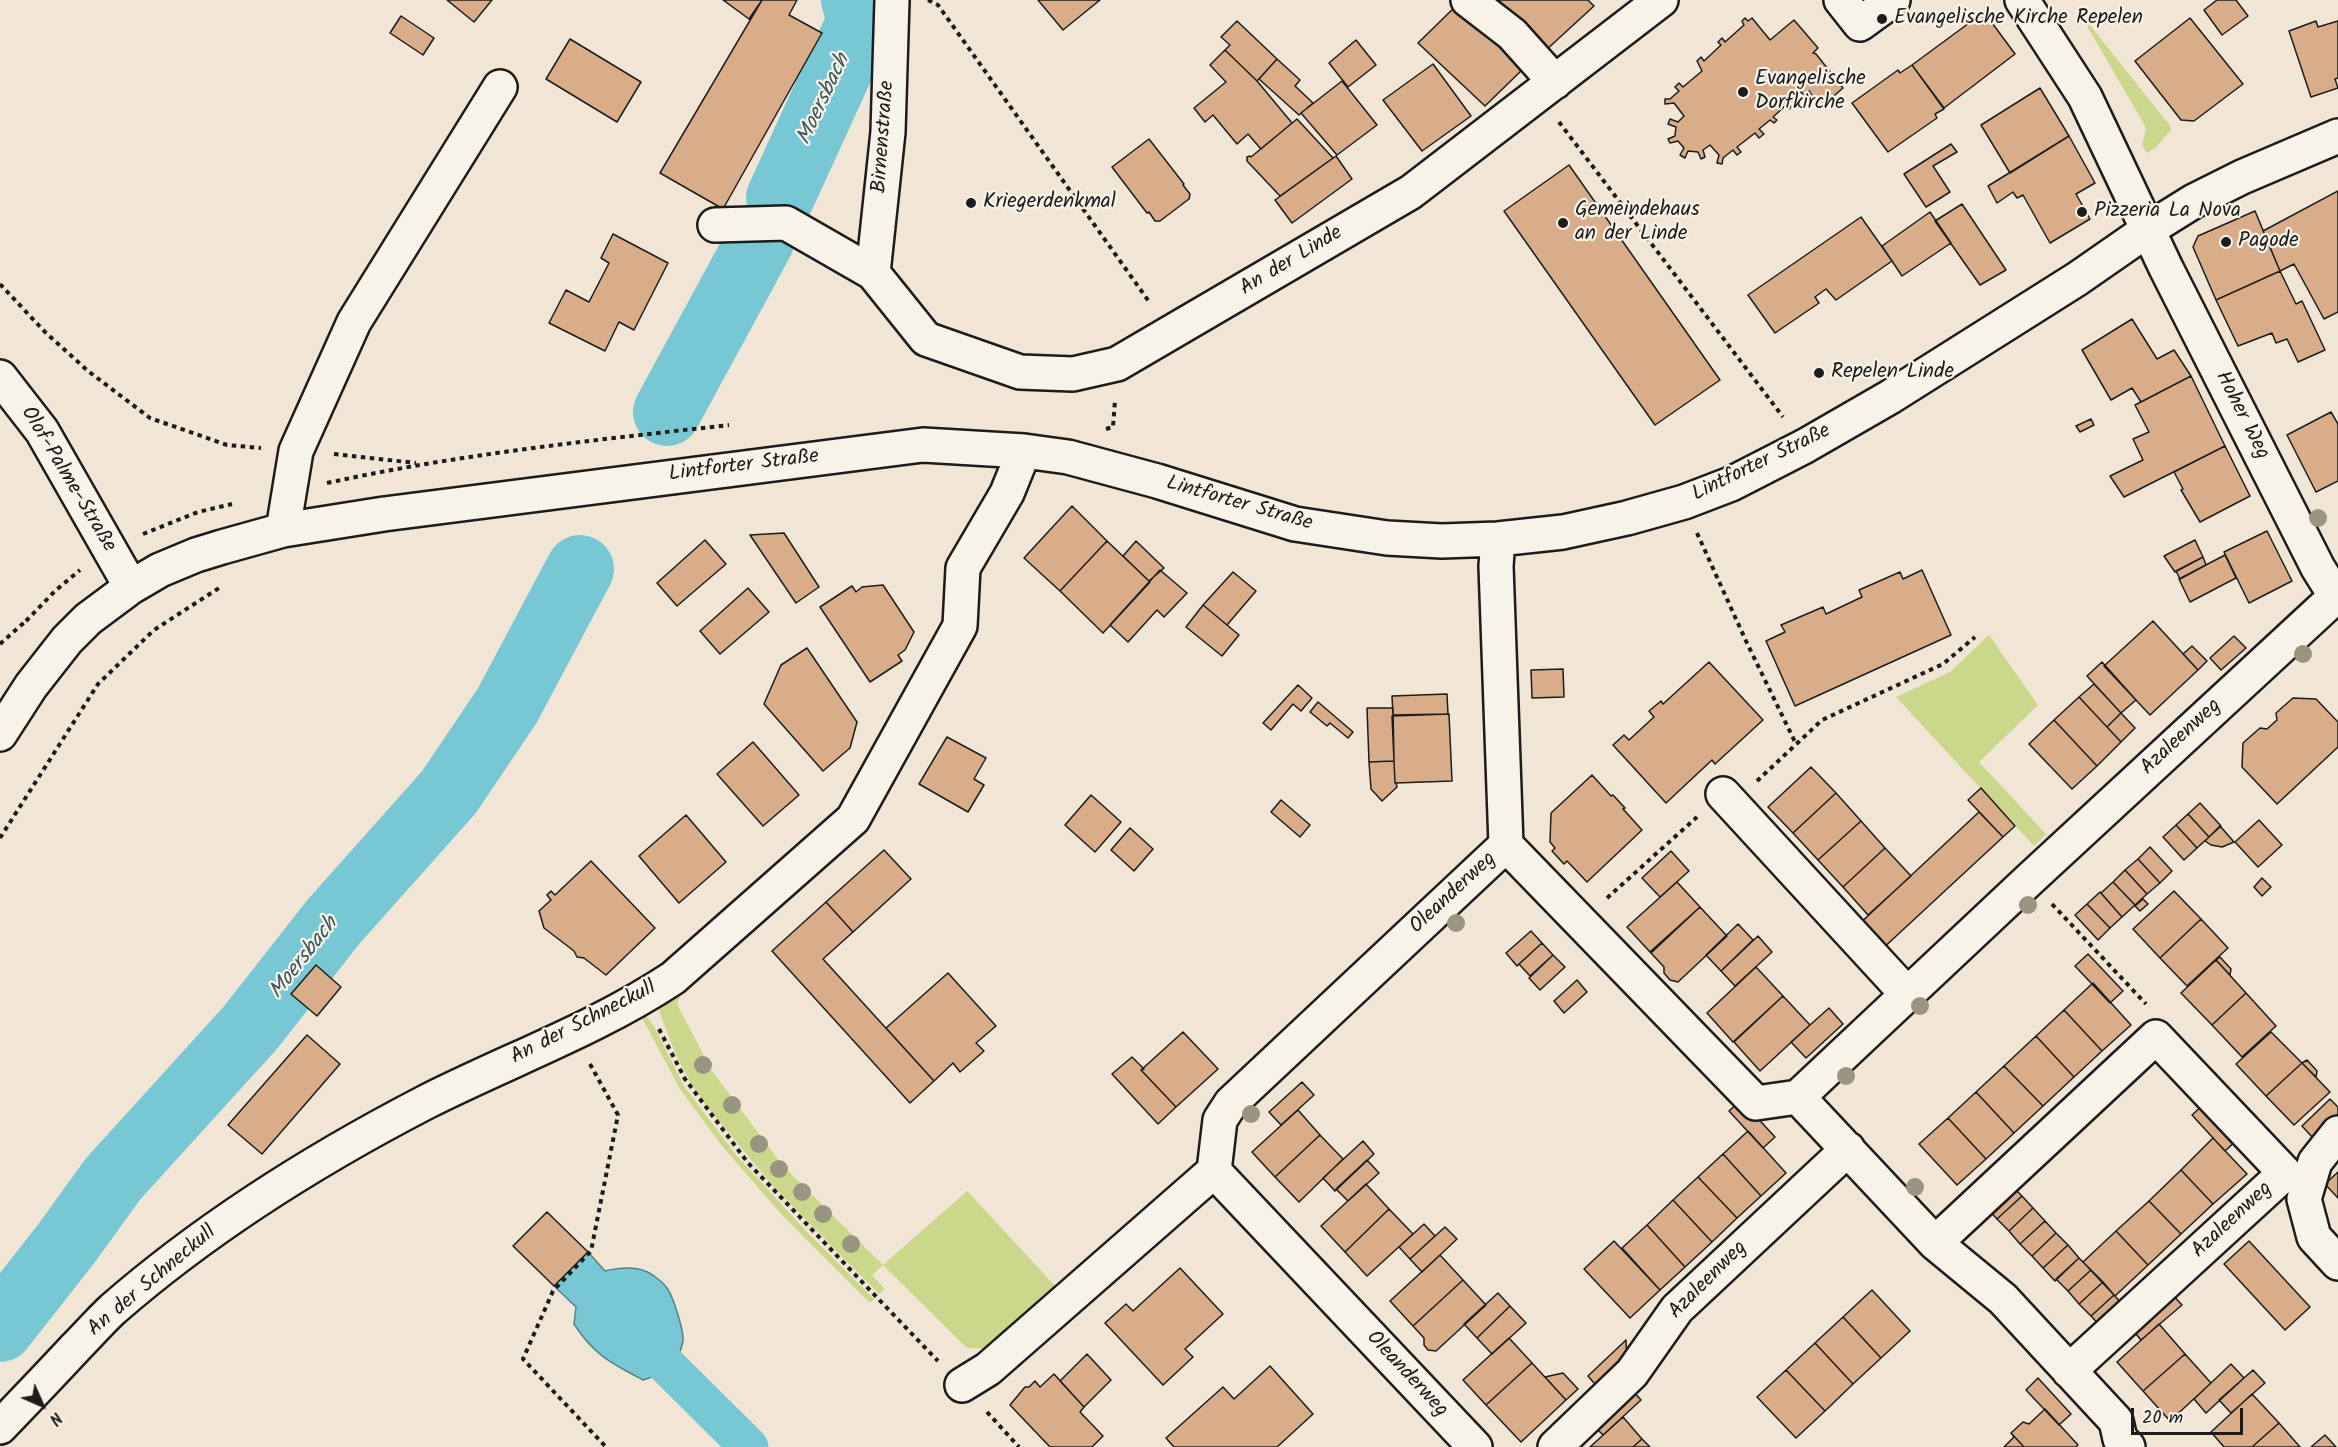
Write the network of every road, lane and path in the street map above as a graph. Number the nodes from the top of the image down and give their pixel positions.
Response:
1 (892, 0) edge
2 (928, 0) edge
3 (1468, 0) edge
4 (1661, 0) edge
5 (1841, 0) edge
6 (1893, 0) edge
7 (2022, 0) edge
8 (500, 87) dead end
9 (1547, 89) junction
10 (2338, 136) edge
11 (715, 225) dead end
12 (2149, 229) junction
13 (873, 273) junction
14 (0, 284) edge
15 (1170, 333) junction
16 (1117, 363) junction
17 (0, 376) edge
18 (729, 424) dead end
19 (1105, 430) dead end
20 (538, 446) dead end
21 (1805, 446) junction
22 (296, 451) junction
23 (1024, 451) junction
24 (422, 464) dead end
25 (1684, 502) junction
26 (283, 530) junction
27 (1498, 539) junction
28 (131, 587) junction
29 (223, 587) dead end
30 (2337, 598) edge
31 (1975, 637) dead end
32 (0, 734) edge
33 (1796, 744) junction
34 (1723, 794) junction
35 (0, 838) edge
36 (1506, 845) junction
37 (2030, 879) junction
38 (1580, 923) junction
39 (1907, 994) junction
40 (643, 998) junction
41 (574, 1034) junction
42 (2156, 1037) junction
43 (1798, 1097) junction
44 (2338, 1133) edge
45 (1848, 1149) junction
46 (1214, 1171) junction
47 (1935, 1243) junction
48 (2338, 1263) edge
49 (2069, 1371) junction
50 (962, 1385) junction
51 (0, 1427) edge
52 (2120, 1444) edge
53 (606, 1447) edge
54 (1019, 1447) edge
55 (1475, 1447) edge
56 (1555, 1447) edge

1 - 13 street, Birnenstraße
2 - 15 path
3 - 9 street
4 - 9 street, An der Linde
5 - 6 street
7 - 12 street, Hoher Weg
8 - 22 street
9 - 15 street, An der Linde
9 - 21 path
10 - 12 street, Lintforter Straße
11 - 13 street
12 - 21 street, Lintforter Straße
12 - 30 street, Hoher Weg
13 - 16 street, An der Linde
14 - 22 path
15 - 16 street, An der Linde
16 - 19 path
17 - 28 street, Olof-Palme-Straße
18 - 20 path
21 - 25 street, Lintforter Straße
22 - 24 path
22 - 26 street
23 - 26 street, Lintforter Straße
23 - 27 street, Lintforter Straße
23 - 40 street, An der Schneckull
25 - 27 street, Lintforter Straße
25 - 33 path
26 - 28 street, Lintforter Straße
27 - 36 street, Oleanderweg
28 - 32 street, Lintforter Straße
29 - 35 path
30 - 37 street, Azaleenweg
31 - 33 path
33 - 34 path
34 - 38 path
34 - 39 street
36 - 38 street
36 - 46 street, Oleanderweg
37 - 39 street, Azaleenweg
37 - 42 path
38 - 43 street
39 - 43 street, Azaleenweg
40 - 41 street, An der Schneckull
40 - 50 path
41 - 51 street, An der Schneckull
41 - 53 path
42 - 47 street
42 - 49 street, Azaleenweg
43 - 45 street
44 - 48 street
45 - 47 street
45 - 56 street, Azaleenweg
46 - 50 street
46 - 55 street, Oleanderweg
47 - 49 street
49 - 52 street
50 - 54 path

